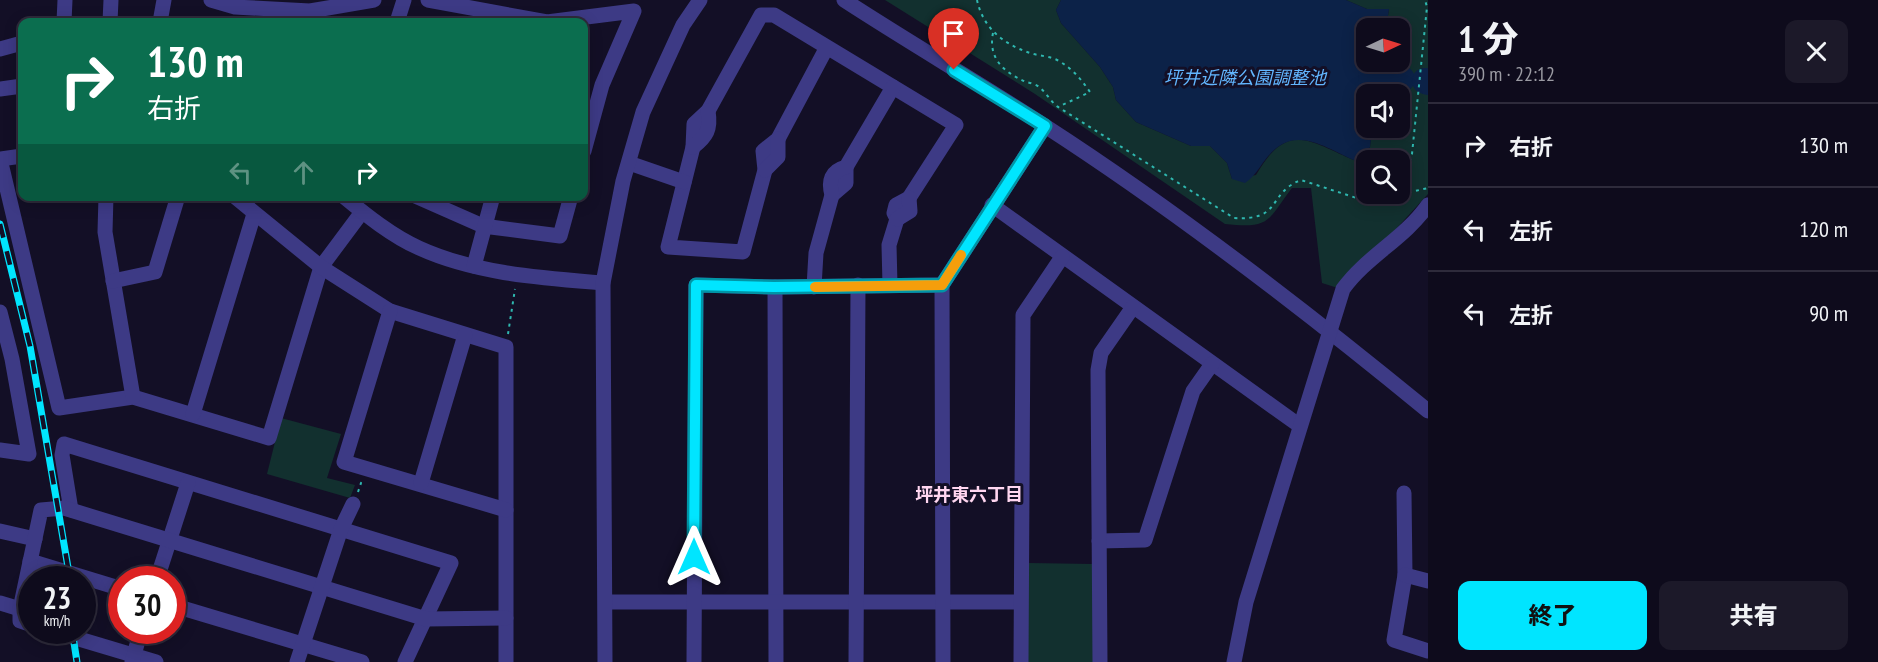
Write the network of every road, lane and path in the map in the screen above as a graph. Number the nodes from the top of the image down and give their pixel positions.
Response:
1 (64, 0) edge
2 (111, 0) edge
3 (164, 0) edge
4 (211, 0) edge
5 (374, 0) edge
6 (404, 0) edge
7 (428, 0) edge
8 (700, 0) edge
9 (844, 0) edge
10 (977, 0) edge
11 (1425, 0) edge
12 (478, 16) edge
13 (308, 17) edge
14 (64, 18) edge
15 (110, 18) edge
16 (160, 18) edge
17 (398, 18) edge
18 (502, 18) edge
19 (581, 18) edge
20 (993, 33) junction
21 (18, 44) edge
22 (827, 47) junction
23 (0, 49) edge
24 (18, 87) edge
25 (893, 87) junction
26 (0, 89) edge
27 (1058, 107) junction
28 (1045, 126) junction
29 (588, 136) edge
30 (18, 157) edge
31 (1410, 160) edge
32 (628, 163) junction
33 (684, 182) junction
34 (1428, 188) edge
35 (1410, 192) edge
36 (1356, 199) edge
37 (106, 201) edge
38 (176, 201) edge
39 (240, 201) edge
40 (349, 201) edge
41 (424, 201) edge
42 (491, 201) edge
43 (570, 201) edge
44 (1428, 205) edge
45 (992, 206) junction
46 (362, 212) junction
47 (254, 214) junction
48 (483, 226) junction
49 (1062, 257) junction
50 (474, 266) junction
51 (321, 267) junction
52 (113, 281) junction
53 (516, 283) dead end
54 (603, 284) junction
55 (858, 285) junction
56 (890, 285) junction
57 (942, 285) junction
58 (774, 287) junction
59 (813, 287) junction
60 (1133, 307) junction
61 (390, 311) junction
62 (0, 312) edge
63 (1330, 331) junction
64 (465, 335) junction
65 (506, 347) junction
66 (1212, 364) junction
67 (134, 397) junction
68 (1428, 411) edge
69 (194, 414) junction
70 (1300, 426) junction
71 (0, 450) edge
72 (189, 483) junction
73 (421, 483) junction
74 (1404, 493) dead end
75 (353, 504) dead end
76 (72, 510) junction
77 (506, 510) junction
78 (341, 529) junction
79 (0, 531) edge
80 (35, 539) junction
81 (170, 540) junction
82 (1099, 541) junction
83 (30, 561) junction
84 (29, 566) edge
85 (161, 566) edge
86 (1405, 576) junction
87 (1428, 580) edge
88 (108, 585) edge
89 (322, 586) junction
90 (606, 602) junction
91 (694, 602) junction
92 (775, 602) junction
93 (855, 602) junction
94 (943, 602) junction
95 (1020, 602) junction
96 (0, 603) edge
97 (18, 608) edge
98 (186, 609) edge
99 (506, 618) junction
100 (426, 619) junction
101 (90, 644) edge
102 (303, 644) junction
103 (1428, 651) edge
104 (132, 658) edge
105 (156, 662) edge
106 (297, 662) edge
107 (362, 662) edge
108 (405, 662) edge
109 (506, 662) edge
110 (606, 662) edge
111 (694, 662) edge
112 (776, 662) edge
113 (856, 662) edge
114 (943, 662) edge
115 (1021, 662) edge
116 (1100, 662) edge
117 (1234, 662) edge

1 - 14 street
2 - 15 street
3 - 16 street
4 - 13 street
5 - 13 street
6 - 17 street
7 - 12 street
8 - 32 street
9 - 28 street
10 - 20 path
11 - 31 path
12 - 18 street
19 - 29 street
20 - 27 path
20 - 27 path
21 - 23 street
22 - 25 street
22 - 33 street
22 - 33 street
24 - 26 street
25 - 56 street
25 - 59 street
27 - 36 path
28 - 45 street
28 - 63 street
30 - 67 street
32 - 33 street
32 - 54 street
34 - 35 path
37 - 52 street
38 - 52 street
39 - 47 street
40 - 46 street
41 - 48 street
42 - 48 street
43 - 48 street
44 - 63 street
45 - 49 street
45 - 57 street
46 - 50 street
46 - 51 street
47 - 51 street
47 - 69 street
48 - 50 street
49 - 60 street
49 - 95 street
50 - 54 street
51 - 61 street
51 - 69 street
52 - 67 street
53 - 65 path
54 - 90 street
55 - 56 street
55 - 59 street
55 - 93 street
56 - 57 street
57 - 94 street
58 - 59 street
58 - 91 street
58 - 92 street
60 - 66 street
60 - 82 street
61 - 64 street
61 - 73 street
62 - 71 street
63 - 68 street
63 - 70 street
64 - 65 street
64 - 73 street
65 - 77 street
66 - 70 street
66 - 82 street
67 - 69 street
70 - 117 street
72 - 76 street
72 - 78 street
72 - 81 street
73 - 77 street
74 - 86 street
75 - 78 street
76 - 80 street
76 - 81 street
77 - 99 street
78 - 89 street
78 - 100 street
79 - 80 street
80 - 83 street
81 - 85 street
81 - 89 street
82 - 116 street
83 - 84 street
83 - 88 street
86 - 87 street
86 - 103 street
89 - 100 street
89 - 102 street
90 - 91 street
90 - 110 street
91 - 92 street
91 - 111 street
92 - 93 street
92 - 112 street
93 - 94 street
93 - 113 street
94 - 95 street
94 - 114 street
95 - 115 street
96 - 97 street
98 - 102 street
99 - 100 street
99 - 109 street
100 - 108 street
101 - 104 street
102 - 106 street
102 - 107 street
104 - 105 street

